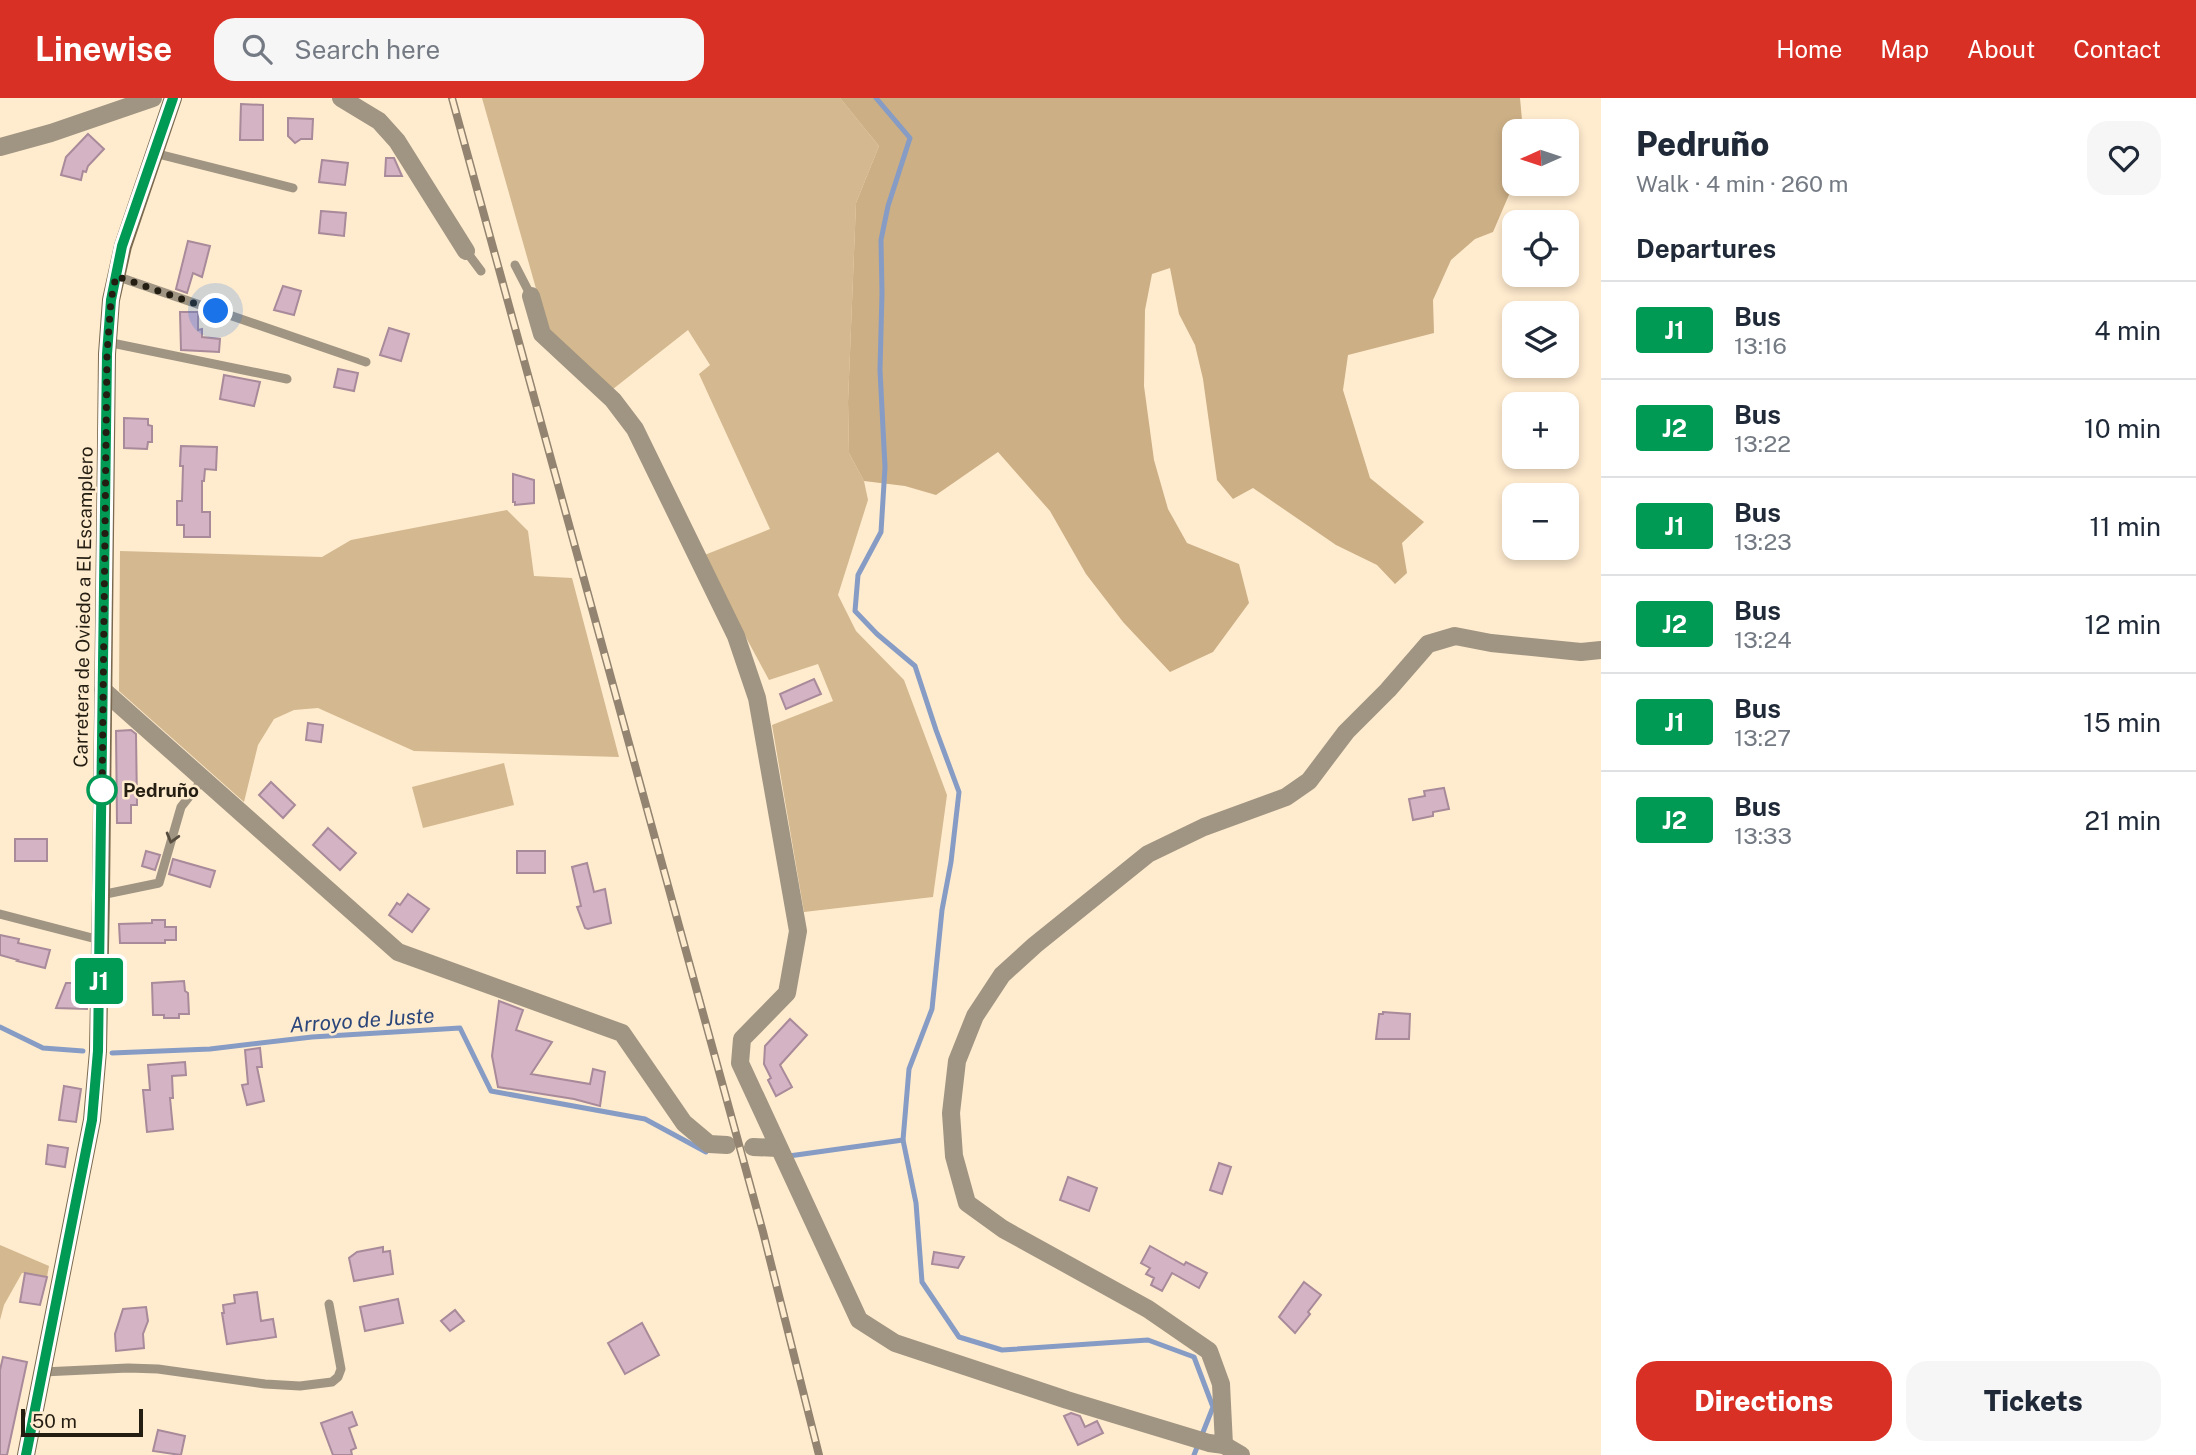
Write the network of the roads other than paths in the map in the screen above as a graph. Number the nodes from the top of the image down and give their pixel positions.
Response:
1 (153, 98) edge
2 (173, 98) edge
3 (341, 98) edge
4 (0, 147) edge
5 (154, 153) junction
6 (293, 188) dead end
7 (466, 251) joint
8 (515, 264) dead end
9 (481, 271) dead end
10 (116, 276) junction
11 (531, 296) joint
12 (107, 342) junction
13 (366, 362) dead end
14 (287, 379) dead end
15 (1601, 650) edge
16 (103, 690) junction
17 (203, 779) junction
18 (101, 895) junction
19 (0, 914) edge
20 (100, 940) junction
21 (727, 1145) dead end
22 (753, 1147) dead end
23 (778, 1148) junction
24 (329, 1304) dead end
25 (43, 1372) junction
26 (1217, 1444) junction
27 (26, 1455) edge
28 (1241, 1455) edge

1 - 4 street
2 - 5 street, Carretera de Oviedo a El Escamplero
3 - 7 street
5 - 6 lane
5 - 10 street, Carretera de Oviedo a El Escamplero
7 - 9 lane
8 - 11 lane
10 - 12 street, Carretera de Oviedo a El Escamplero
10 - 13 lane
11 - 23 street
12 - 14 lane
12 - 16 street, Carretera de Oviedo a El Escamplero
15 - 26 street
16 - 17 street
16 - 18 street, Carretera de Oviedo a El Escamplero
17 -> 18 lane
17 - 21 street
18 - 20 street, Carretera de Oviedo a El Escamplero
19 - 20 lane
20 - 25 street, Carretera de Oviedo a El Escamplero
22 - 23 street
23 - 26 street
24 - 25 lane
25 - 27 street, Carretera de Oviedo a El Escamplero
26 - 28 street

